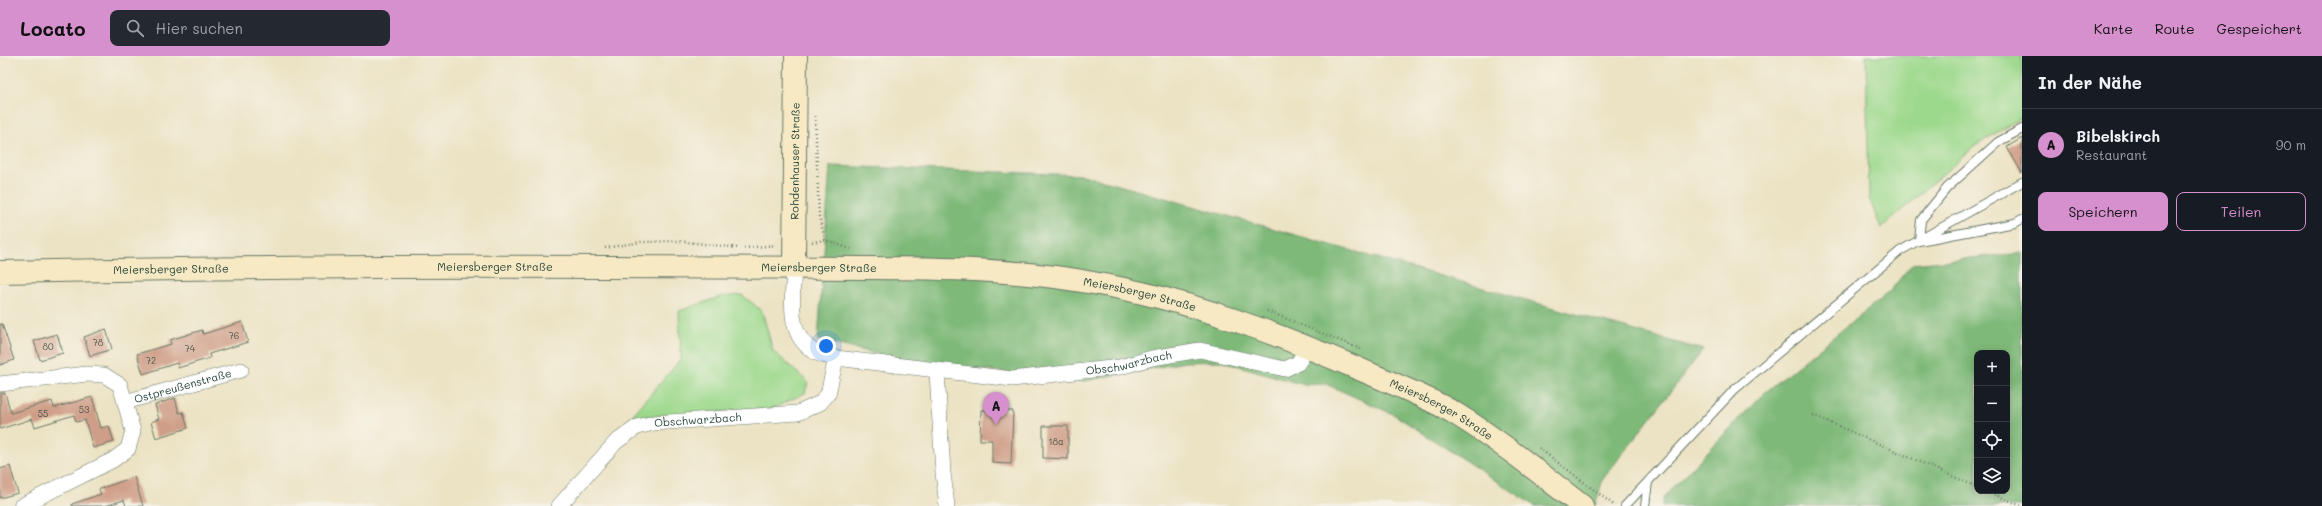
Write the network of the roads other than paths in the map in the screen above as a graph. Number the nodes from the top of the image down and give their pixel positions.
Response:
1 (796, 56) edge
2 (2022, 129) edge
3 (2022, 182) edge
4 (2022, 220) edge
5 (1918, 241) junction
6 (794, 267) junction
7 (0, 272) edge
8 (1308, 347) junction
9 (836, 358) junction
10 (241, 370) dead end
11 (937, 372) junction
12 (0, 384) edge
13 (125, 402) junction
14 (1648, 482) junction
15 (21, 506) edge
16 (559, 506) edge
17 (947, 506) edge
18 (1582, 506) edge
19 (1625, 506) edge
20 (1645, 506) edge

1 - 6 main road, Rohdenhauser Straße
2 - 5 lane
3 - 5 lane
4 - 5 lane
5 - 14 lane
6 - 7 main road, Meiersberger Straße
6 - 8 main road, Meiersberger Straße
6 - 9 street, Obschwarzbach
8 - 11 street, Obschwarzbach
8 - 18 main road, Meiersberger Straße
9 - 11 street, Obschwarzbach
9 - 16 street, Obschwarzbach
10 - 13 street, Ostpreußenstraße
11 - 17 street
12 - 13 street, Ostpreußenstraße
13 - 15 street, Ostpreußenstraße
14 - 19 lane
14 - 20 lane

